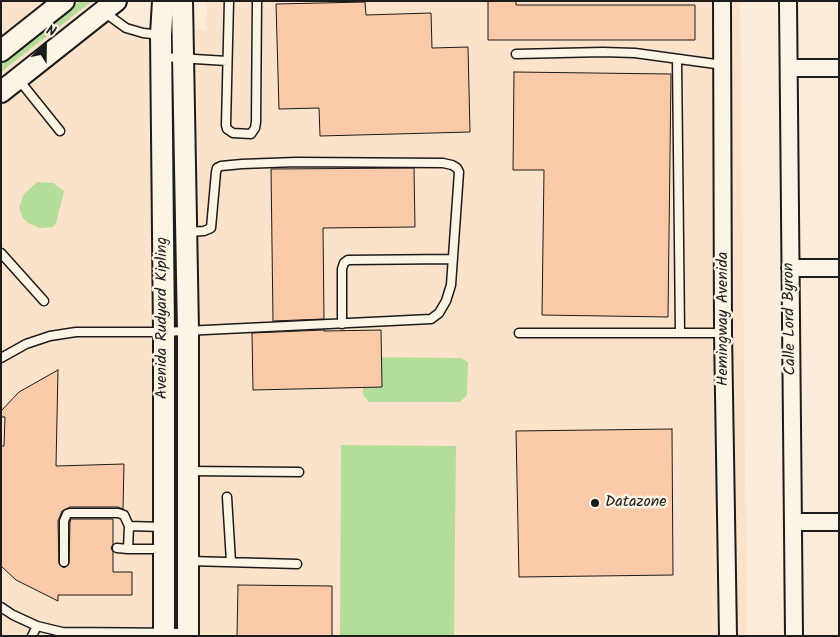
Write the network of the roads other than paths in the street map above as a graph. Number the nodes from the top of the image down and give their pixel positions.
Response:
1 (64, 1) edge
2 (163, 1) edge
3 (182, 1) edge
4 (229, 1) edge
5 (257, 1) edge
6 (722, 1) edge
7 (788, 1) edge
8 (109, 6) edge
9 (161, 35) junction
10 (1, 51) edge
11 (516, 54) dead end
12 (161, 57) junction
13 (183, 57) junction
14 (677, 59) junction
15 (227, 61) junction
16 (723, 66) junction
17 (789, 68) junction
18 (839, 68) edge
19 (17, 79) junction
20 (1, 92) edge
21 (60, 131) dead end
22 (186, 232) junction
23 (1, 253) edge
24 (453, 258) junction
25 (790, 268) junction
26 (839, 268) edge
27 (44, 301) dead end
28 (342, 324) junction
29 (188, 331) junction
30 (164, 332) junction
31 (519, 333) dead end
32 (680, 333) junction
33 (723, 333) junction
34 (1, 358) edge
35 (188, 472) junction
36 (299, 472) dead end
37 (227, 497) dead end
38 (794, 522) junction
39 (839, 522) edge
40 (129, 526) junction
41 (164, 527) junction
42 (117, 548) dead end
43 (128, 549) junction
44 (164, 549) junction
45 (188, 561) junction
46 (64, 562) dead end
47 (232, 562) junction
48 (297, 564) dead end
49 (1, 607) edge
50 (37, 626) junction
51 (164, 634) edge
52 (188, 634) edge
53 (32, 636) edge
54 (728, 636) edge
55 (794, 636) edge

1 - 10 street
2 - 9 street, Avenida Rudyard Kipling
3 - 13 street, Avenida Rudyard Kipling
4 - 15 lane
5 - 15 lane
6 - 16 street, Hemingway Avenida
7 - 17 street, Calle Lord Byron
8 - 9 lane
8 - 19 street
9 - 12 street, Avenida Rudyard Kipling
11 - 14 lane
12 - 13 lane
12 - 30 street, Avenida Rudyard Kipling
13 - 15 lane
13 - 22 street, Avenida Rudyard Kipling
14 - 16 lane
14 - 32 lane
16 - 33 street, Hemingway Avenida
17 - 18 street
17 - 25 street, Calle Lord Byron
19 - 20 street
19 - 21 lane
22 - 24 lane
22 - 29 street, Avenida Rudyard Kipling
23 - 27 lane
24 - 28 lane
24 - 28 lane
25 - 26 street
25 - 38 street, Calle Lord Byron
28 - 29 lane
29 - 30 lane
29 - 35 street, Avenida Rudyard Kipling
30 - 34 lane
30 - 41 street, Avenida Rudyard Kipling
31 - 32 lane
32 - 33 lane
33 - 54 street, Hemingway Avenida
35 - 36 lane
35 - 45 street, Avenida Rudyard Kipling
37 - 47 lane
38 - 39 street
38 - 55 street, Calle Lord Byron
40 - 41 lane
40 - 43 lane
40 - 46 lane
41 - 44 street, Avenida Rudyard Kipling
42 - 43 lane
43 - 44 lane
44 - 51 street, Avenida Rudyard Kipling
45 - 47 lane
45 - 52 street, Avenida Rudyard Kipling
47 - 48 lane
49 - 50 lane
50 - 51 lane
50 - 53 lane
51 - 52 lane

